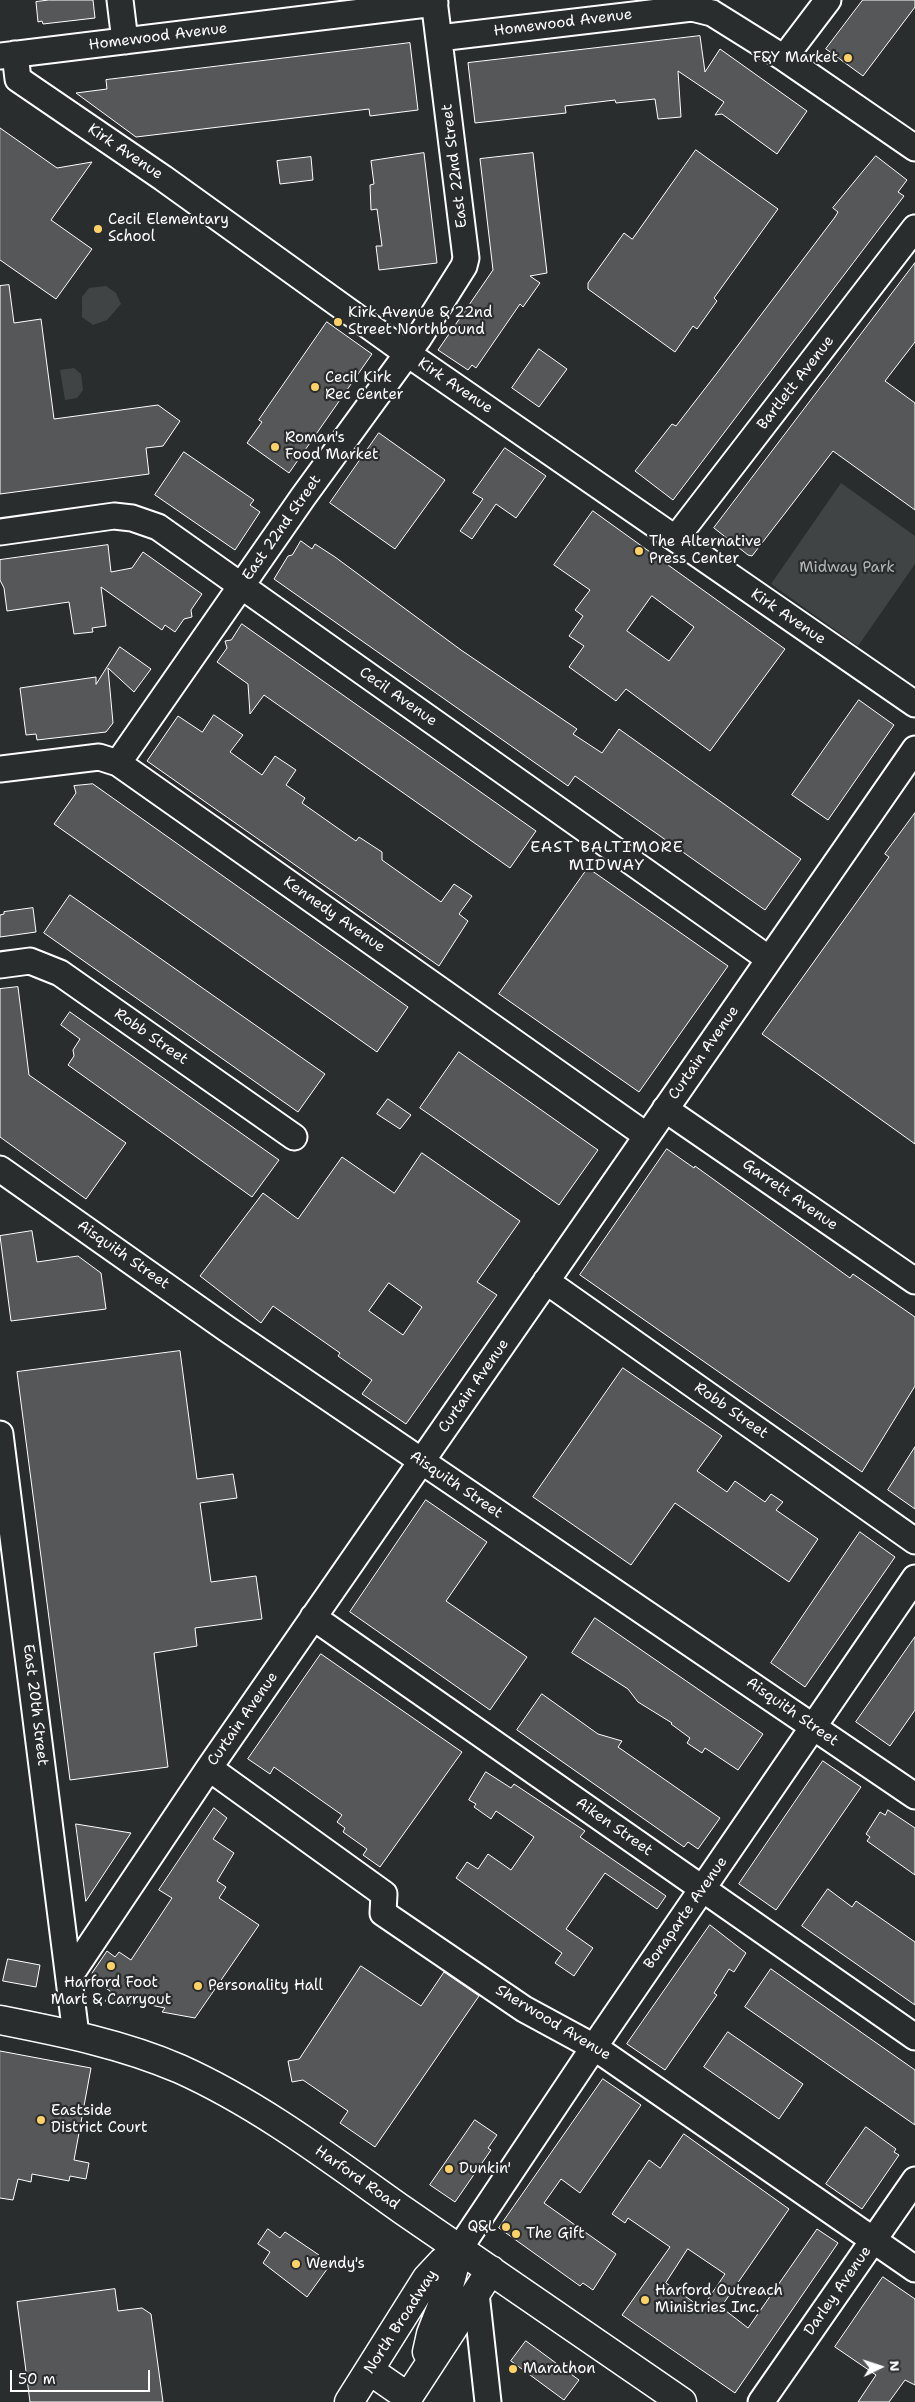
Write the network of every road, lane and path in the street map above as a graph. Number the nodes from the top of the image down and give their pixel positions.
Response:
1 (120, 0) edge
2 (828, 0) edge
3 (435, 2) edge
4 (439, 38) junction
5 (124, 41) junction
6 (8, 55) edge
7 (784, 58) junction
8 (915, 148) edge
9 (915, 228) edge
10 (408, 354) junction
11 (0, 532) edge
12 (676, 538) junction
13 (241, 586) junction
14 (915, 704) edge
15 (915, 749) edge
16 (118, 763) junction
17 (0, 769) edge
18 (769, 959) junction
19 (0, 965) edge
20 (665, 1109) junction
21 (647, 1136) junction
22 (294, 1137) dead end
23 (0, 1169) edge
24 (546, 1280) junction
25 (915, 1282) edge
26 (0, 1434) edge
27 (421, 1461) junction
28 (915, 1541) edge
29 (915, 1578) edge
30 (313, 1617) junction
31 (815, 1728) junction
32 (209, 1768) junction
33 (915, 1796) edge
34 (702, 1888) junction
35 (69, 1976) junction
36 (0, 2020) edge
37 (76, 2035) junction
38 (915, 2037) edge
39 (594, 2047) junction
40 (915, 2180) edge
41 (874, 2239) junction
42 (459, 2249) junction
43 (915, 2269) edge
44 (491, 2270) junction
45 (476, 2293) junction
46 (369, 2370) junction
47 (412, 2391) edge
48 (349, 2402) edge
49 (488, 2402) edge
50 (682, 2402) edge
51 (761, 2402) edge

1 - 5 street
2 - 7 street
3 - 4 street, East 22nd Street
3 - 5 street, Homewood Avenue
4 - 7 street, Homewood Avenue
4 - 10 street, East 22nd Street
5 - 6 street, Homewood Avenue
6 - 10 street, Kirk Avenue
7 - 8 street, Homewood Avenue
9 - 12 street, Bartlett Avenue
10 - 12 street, Kirk Avenue
10 - 13 street, East 22nd Street
11 - 13 street, Cecil Avenue
12 - 14 street, Kirk Avenue
13 - 16 street, East 22nd Street
13 - 18 street, Cecil Avenue
15 - 18 street, Curtain Avenue
16 - 17 street, Kennedy Avenue
16 - 21 street, Kennedy Avenue
18 - 20 street, Curtain Avenue
19 - 22 street, Robb Street
20 - 21 street, Curtain Avenue
20 - 25 street, Garrett Avenue
21 - 24 street, Curtain Avenue
23 - 27 street, Aisquith Street
24 - 27 street, Curtain Avenue
24 - 28 street, Robb Street
26 - 35 street, East 20th Street
27 - 30 street, Curtain Avenue
27 - 31 street, Aisquith Street
29 - 31 street, Bonaparte Avenue
30 - 32 street, Curtain Avenue
30 - 34 street, Aiken Street
31 - 33 street, Aisquith Street
31 - 34 street, Bonaparte Avenue
32 - 35 street, Curtain Avenue
32 - 39 street, Sherwood Avenue
34 - 38 street, Aiken Street
34 - 39 street, Bonaparte Avenue
35 - 37 street
36 - 37 main road, Harford Road
37 - 42 main road, Harford Road
39 - 41 street, Sherwood Avenue
39 - 42 street, Bonaparte Avenue
40 - 41 street, Darley Avenue
41 - 43 street, Sherwood Avenue
41 - 51 street, Darley Avenue
42 - 44 main road, Harford Road
42 - 46 main road, North Broadway
42 - 47 main road
44 - 45 main road
44 - 50 main road, Harford Road
45 - 47 main road
45 - 49 street
46 - 47 main road
46 - 48 main road, North Broadway

